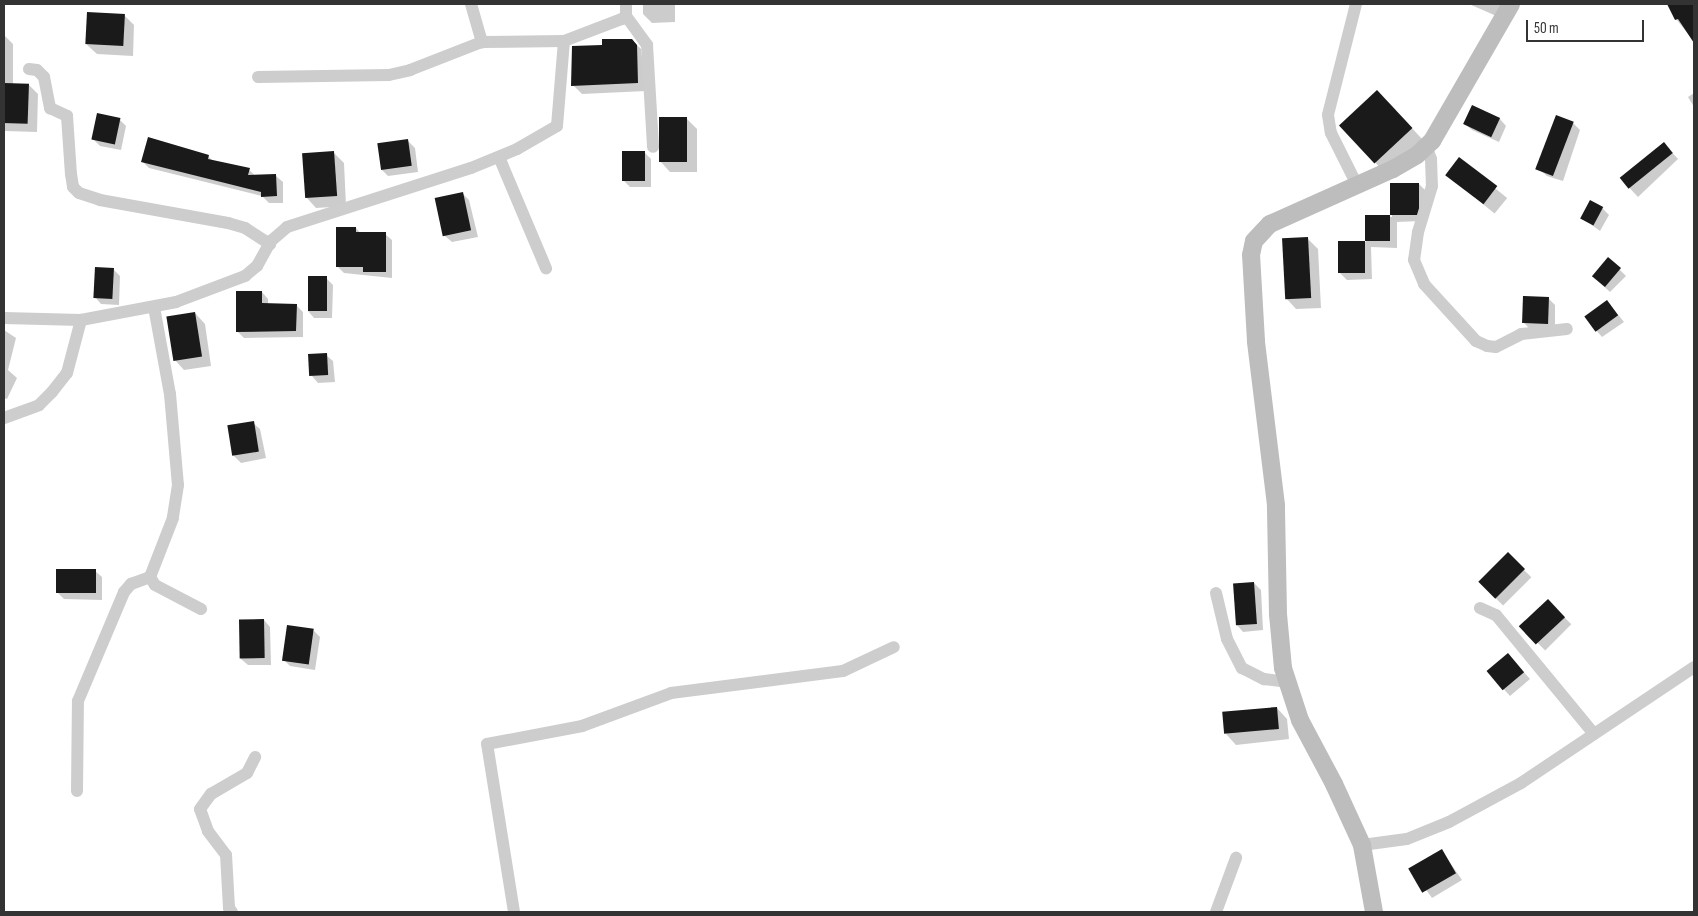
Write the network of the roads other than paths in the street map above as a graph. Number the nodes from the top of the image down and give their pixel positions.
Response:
1 (471, 4) edge
2 (1356, 4) edge
3 (1511, 4) edge
4 (626, 10) edge
5 (564, 41) junction
6 (482, 42) junction
7 (29, 69) dead end
8 (258, 77) dead end
9 (1426, 146) junction
10 (652, 147) dead end
11 (499, 157) junction
12 (1357, 184) junction
13 (270, 244) junction
14 (546, 268) dead end
15 (154, 306) junction
16 (4, 318) edge
17 (81, 320) junction
18 (1567, 329) dead end
19 (4, 418) edge
20 (150, 577) junction
21 (1216, 593) dead end
22 (1480, 608) dead end
23 (201, 609) dead end
24 (894, 647) dead end
25 (1694, 667) edge
26 (1287, 682) junction
27 (1594, 734) junction
28 (255, 757) dead end
29 (77, 791) dead end
30 (1362, 845) junction
31 (1236, 858) dead end
32 (232, 912) edge
33 (514, 912) edge
34 (1216, 912) edge
35 (1374, 912) edge

1 - 6 street
2 - 12 street
3 - 9 street
4 - 5 street
4 - 10 street
5 - 6 street
5 - 11 street
6 - 8 street
7 - 13 street
9 - 12 street
9 - 18 street
11 - 13 street
11 - 14 street
12 - 26 street
13 - 15 street
15 - 17 street
15 - 20 street
16 - 17 street
17 - 19 street
20 - 23 street
20 - 29 street
21 - 26 street
22 - 27 street
24 - 33 street
25 - 27 street
26 - 30 street
27 - 30 street
28 - 32 street
30 - 35 street
31 - 34 street

